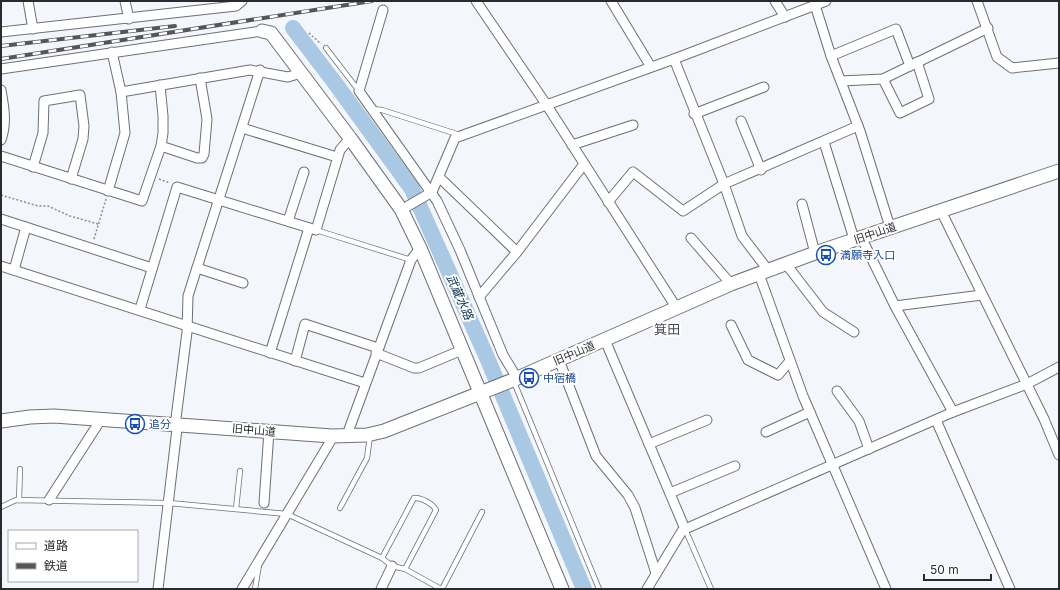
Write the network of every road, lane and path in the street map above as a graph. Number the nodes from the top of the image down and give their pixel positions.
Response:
1 (28, 1) edge
2 (126, 1) edge
3 (242, 1) edge
4 (476, 1) edge
5 (611, 1) edge
6 (775, 1) edge
7 (826, 1) edge
8 (977, 1) edge
9 (815, 5) junction
10 (383, 10) dead end
11 (785, 17) junction
12 (129, 19) junction
13 (988, 28) junction
14 (33, 29) junction
15 (262, 31) joint
16 (1, 32) edge
17 (309, 33) dead end
18 (321, 44) dead end
19 (326, 48) dead end
20 (112, 52) junction
21 (831, 56) junction
22 (674, 59) junction
23 (1059, 63) edge
24 (913, 64) junction
25 (651, 67) junction
26 (1, 69) edge
27 (260, 70) junction
28 (301, 73) junction
29 (200, 78) junction
30 (883, 79) junction
31 (841, 81) junction
32 (160, 84) junction
33 (764, 87) dead end
34 (1, 90) edge
35 (359, 91) junction
36 (121, 92) junction
37 (546, 104) junction
38 (372, 109) junction
39 (694, 114) junction
40 (741, 121) dead end
41 (633, 125) dead end
42 (858, 126) junction
43 (242, 128) junction
44 (460, 136) junction
45 (350, 138) junction
46 (1, 140) edge
47 (824, 142) junction
48 (572, 145) junction
49 (161, 146) junction
50 (1, 156) edge
51 (337, 157) junction
52 (584, 164) junction
53 (33, 167) junction
54 (761, 170) junction
55 (1059, 171) edge
56 (304, 172) dead end
57 (151, 177) junction
58 (439, 177) junction
59 (71, 179) junction
60 (724, 184) junction
61 (177, 187) junction
62 (108, 193) junction
63 (429, 194) junction
64 (1, 195) edge
65 (219, 200) junction
66 (608, 202) junction
67 (802, 204) dead end
68 (405, 208) junction
69 (941, 211) junction
70 (1, 219) edge
71 (288, 221) junction
72 (98, 224) junction
73 (26, 227) junction
74 (890, 227) junction
75 (313, 229) junction
76 (691, 238) dead end
77 (858, 238) junction
78 (93, 243) dead end
79 (420, 248) junction
80 (517, 252) junction
81 (815, 253) junction
82 (411, 260) junction
83 (786, 264) junction
84 (1, 266) edge
85 (152, 268) junction
86 (197, 268) junction
87 (14, 270) junction
88 (763, 272) junction
89 (243, 283) dead end
90 (731, 284) junction
91 (982, 294) junction
92 (479, 296) junction
93 (895, 306) junction
94 (676, 307) junction
95 (140, 309) junction
96 (186, 325) junction
97 (731, 325) dead end
98 (854, 332) dead end
99 (605, 340) junction
100 (377, 350) junction
101 (462, 350) junction
102 (270, 353) junction
103 (295, 360) junction
104 (559, 360) junction
105 (790, 361) junction
106 (1059, 367) edge
107 (514, 380) junction
108 (365, 383) junction
109 (1027, 384) junction
110 (837, 391) dead end
111 (483, 393) junction
112 (810, 412) junction
113 (953, 412) junction
114 (100, 418) junction
115 (707, 420) dead end
116 (936, 420) junction
117 (1, 421) edge
118 (177, 424) junction
119 (269, 431) junction
120 (766, 432) dead end
121 (370, 434) junction
122 (347, 435) junction
123 (332, 436) junction
124 (649, 444) junction
125 (869, 449) junction
126 (1059, 456) edge
127 (832, 465) junction
128 (734, 466) dead end
129 (20, 469) dead end
130 (240, 470) dead end
131 (670, 493) junction
132 (20, 500) junction
133 (49, 500) junction
134 (169, 503) junction
135 (264, 503) dead end
136 (1, 507) edge
137 (340, 508) dead end
138 (236, 509) junction
139 (482, 512) dead end
140 (287, 514) junction
141 (685, 529) junction
142 (382, 558) junction
143 (259, 561) junction
144 (392, 566) junction
145 (405, 569) junction
146 (656, 573) junction
147 (158, 589) edge
148 (242, 589) edge
149 (255, 589) edge
150 (381, 589) edge
151 (442, 589) edge
152 (562, 589) edge
153 (599, 589) edge
154 (647, 589) edge
155 (711, 589) edge
156 (886, 589) edge
157 (1010, 589) edge

1 - 14 street
2 - 12 street
3 - 12 street
4 - 37 street
5 - 25 street
6 - 11 street
7 - 9 street
8 - 13 street
9 - 11 street
9 - 21 street
10 - 35 street
11 - 22 street
12 - 14 street
13 - 23 street
13 - 24 street
14 - 16 street
15 - 20 street
15 - 28 main road
17 - 18 path
19 - 35 lane
20 - 26 street
20 - 36 street
21 - 24 street
21 - 31 street
22 - 25 street
22 - 39 street
24 - 30 street
24 - 30 street
25 - 37 street
27 - 28 street
27 - 29 street
27 - 43 street
28 - 45 main road
29 - 32 street
29 - 49 street
30 - 31 street
31 - 42 street
32 - 36 street
32 - 49 street
33 - 39 street
34 - 46 street
35 - 38 street
36 - 62 street
37 - 44 street
37 - 48 street
38 - 44 lane
38 - 63 street
39 - 60 street
40 - 54 street
41 - 48 street
42 - 47 street
42 - 74 street
43 - 51 street
43 - 65 street
44 - 58 street
45 - 51 street
45 - 68 main road
47 - 54 street
47 - 77 street
48 - 52 street
49 - 57 street
50 - 53 street
51 - 75 street
52 - 66 street
52 - 80 street
53 - 59 street
53 - 59 street
54 - 60 street
55 - 69 main road, 旧中山道
56 - 71 street
57 - 61 path
57 - 62 street
58 - 63 street
58 - 80 street
59 - 62 street
60 - 66 street
60 - 88 street
61 - 65 street
61 - 85 street
62 - 72 path
63 - 68 street
63 - 92 street
64 - 72 path
65 - 71 street
65 - 86 street
66 - 94 street
67 - 81 street
68 - 79 main road
69 - 74 main road, 旧中山道
69 - 91 street
70 - 73 street
71 - 75 street
72 - 78 path
73 - 85 street
73 - 87 street
74 - 77 main road, 旧中山道
75 - 82 lane
75 - 102 street
76 - 90 street
77 - 81 main road, 旧中山道
77 - 93 street
79 - 82 street
79 - 101 main road
80 - 92 street
81 - 83 main road, 旧中山道
82 - 100 street
83 - 88 main road, 旧中山道
83 - 98 street
84 - 87 street
85 - 95 street
86 - 89 street
86 - 96 street
87 - 95 street
88 - 90 main road, 旧中山道
88 - 105 street
90 - 94 main road, 旧中山道
91 - 93 street
91 - 109 street
92 - 107 street
93 - 113 street
94 - 99 main road, 旧中山道
95 - 96 street
96 - 102 street
96 - 118 street
97 - 105 street
99 - 104 main road, 旧中山道
99 - 124 street
100 - 101 street
100 - 103 street
100 - 108 street
101 - 111 main road
102 - 103 street
103 - 108 street
104 - 107 main road, 旧中山道
104 - 146 street
105 - 112 street
106 - 109 street
107 - 111 main road, 旧中山道
107 - 153 lane
108 - 122 street
109 - 113 street
109 - 126 street
110 - 125 street
111 - 121 main road, 旧中山道
111 - 152 main road
112 - 120 street
112 - 127 street
113 - 116 street
114 - 117 main road, 旧中山道
114 - 118 main road, 旧中山道
114 - 133 street
115 - 124 street
116 - 125 street
116 - 157 street
118 - 119 main road, 旧中山道
118 - 134 street
119 - 123 main road, 旧中山道
119 - 135 street
121 - 122 main road, 旧中山道
121 - 137 lane
122 - 123 main road, 旧中山道
123 - 140 street
124 - 131 street
125 - 127 street
127 - 141 street
127 - 156 street
128 - 131 street
129 - 132 lane
130 - 138 lane
131 - 141 street
132 - 133 lane
132 - 136 lane
133 - 134 lane
134 - 138 lane
134 - 147 street
138 - 140 lane
139 - 151 lane
140 - 142 lane
140 - 143 street
141 - 146 street
141 - 155 lane
142 - 144 lane
142 - 145 lane
143 - 148 street
143 - 149 lane
144 - 145 lane
144 - 150 street
145 - 151 lane
146 - 154 street

